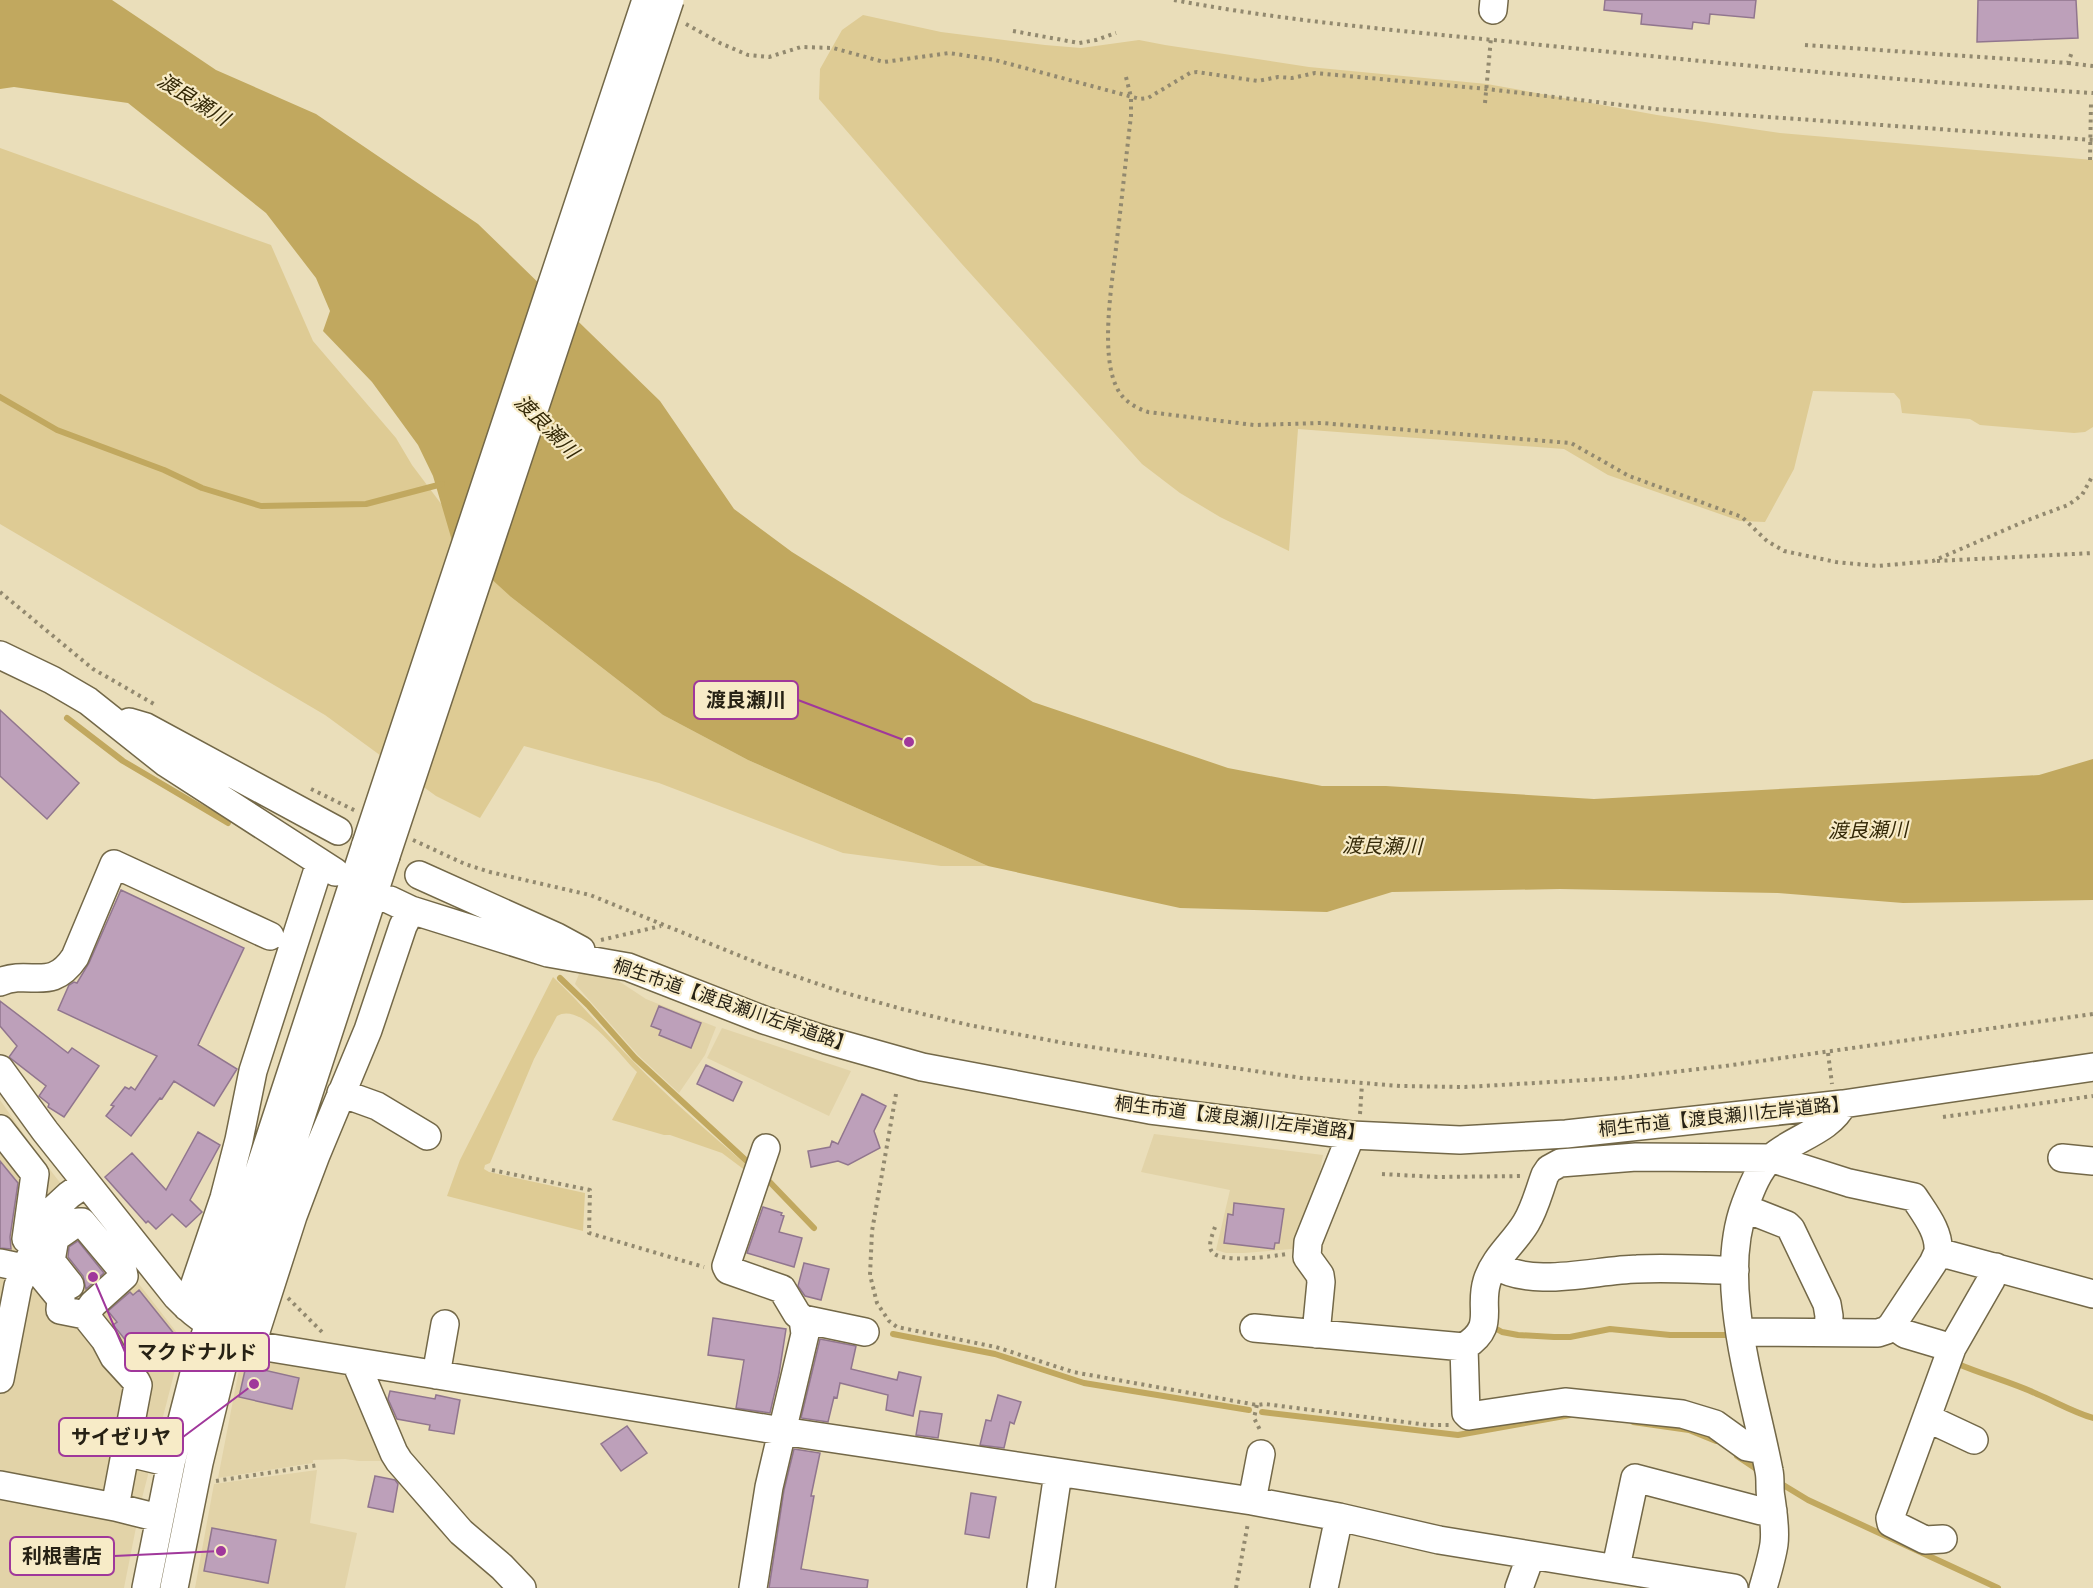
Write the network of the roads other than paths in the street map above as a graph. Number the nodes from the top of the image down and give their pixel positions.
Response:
1 (646, 0) edge
2 (676, 11) edge
3 (0, 655) edge
4 (108, 716) junction
5 (338, 831) dead end
6 (376, 850) junction
7 (419, 875) dead end
8 (270, 936) dead end
9 (583, 954) junction
10 (0, 982) edge
11 (2093, 1067) edge
12 (4, 1081) edge
13 (341, 1093) junction
14 (1838, 1098) junction
15 (0, 1129) edge
16 (1355, 1129) junction
17 (427, 1136) dead end
18 (766, 1148) dead end
19 (1770, 1158) junction
20 (2062, 1158) dead end
21 (2093, 1161) edge
22 (86, 1183) junction
23 (1744, 1208) junction
24 (1938, 1252) junction
25 (13, 1265) edge
26 (1495, 1265) junction
27 (1996, 1267) junction
28 (1735, 1270) junction
29 (2093, 1294) edge
30 (186, 1307) junction
31 (802, 1319) junction
32 (445, 1323) dead end
33 (1892, 1325) junction
34 (1254, 1328) dead end
35 (1828, 1331) junction
36 (865, 1332) dead end
37 (1740, 1332) junction
38 (231, 1334) junction
39 (1316, 1334) junction
40 (1464, 1347) junction
41 (1952, 1348) junction
42 (347, 1361) junction
43 (436, 1375) junction
44 (0, 1379) edge
45 (1927, 1418) junction
46 (782, 1431) junction
47 (1974, 1440) dead end
48 (125, 1452) junction
49 (1261, 1454) road end
50 (1767, 1462) junction
51 (171, 1463) junction
52 (1058, 1473) junction
53 (0, 1485) edge
54 (1252, 1502) junction
55 (115, 1507) junction
56 (1773, 1511) junction
57 (1339, 1516) junction
58 (159, 1518) junction
59 (1943, 1539) dead end
60 (1531, 1555) junction
61 (1616, 1568) junction
62 (146, 1588) edge
63 (174, 1588) edge
64 (522, 1588) edge
65 (753, 1588) edge
66 (1041, 1588) edge
67 (1324, 1588) edge
68 (1519, 1588) edge
69 (1734, 1588) edge
70 (1763, 1588) edge

1 - 6 street, bridge
2 - 6 street, bridge
3 - 4 street
4 - 5 street
4 - 30 street
6 - 38 street
7 - 9 street
8 - 10 street
9 - 13 street, 桐生市道【渡良瀬川左岸道路】
9 - 16 street, 桐生市道【渡良瀬川左岸道路】
11 - 14 street, 桐生市道【渡良瀬川左岸道路】
12 - 22 street
13 - 17 street
13 - 38 street
14 - 16 street, 桐生市道【渡良瀬川左岸道路】
14 - 19 street
15 - 25 street
16 - 39 street
18 - 31 street
19 - 23 street
19 - 24 street
19 - 26 street
20 - 21 street
22 - 25 street
22 - 30 street
23 - 28 street
23 - 35 street
24 - 27 street
24 - 33 street
25 - 44 street
25 - 48 street
26 - 28 street
26 - 40 street
27 - 29 street
27 - 41 street
28 - 37 street
30 - 38 street
31 - 36 street
31 - 46 street
32 - 43 street
33 - 35 street
33 - 41 street
34 - 39 street
35 - 37 street
37 - 50 street
38 - 42 street
38 - 51 street
38 - 63 street
39 - 40 street
40 - 50 street
41 - 45 street
42 - 43 street
42 - 64 street
43 - 46 street
45 - 47 street
45 - 59 street
46 - 52 street
46 - 65 street
48 - 51 street
48 - 55 street
49 - 54 street
50 - 56 street
51 - 58 street
52 - 54 street
52 - 66 street
53 - 55 street
54 - 57 street
55 - 58 street
56 - 61 street
56 - 70 street
57 - 60 street
57 - 67 street
58 - 62 street
60 - 61 street
60 - 68 street
61 - 69 street

